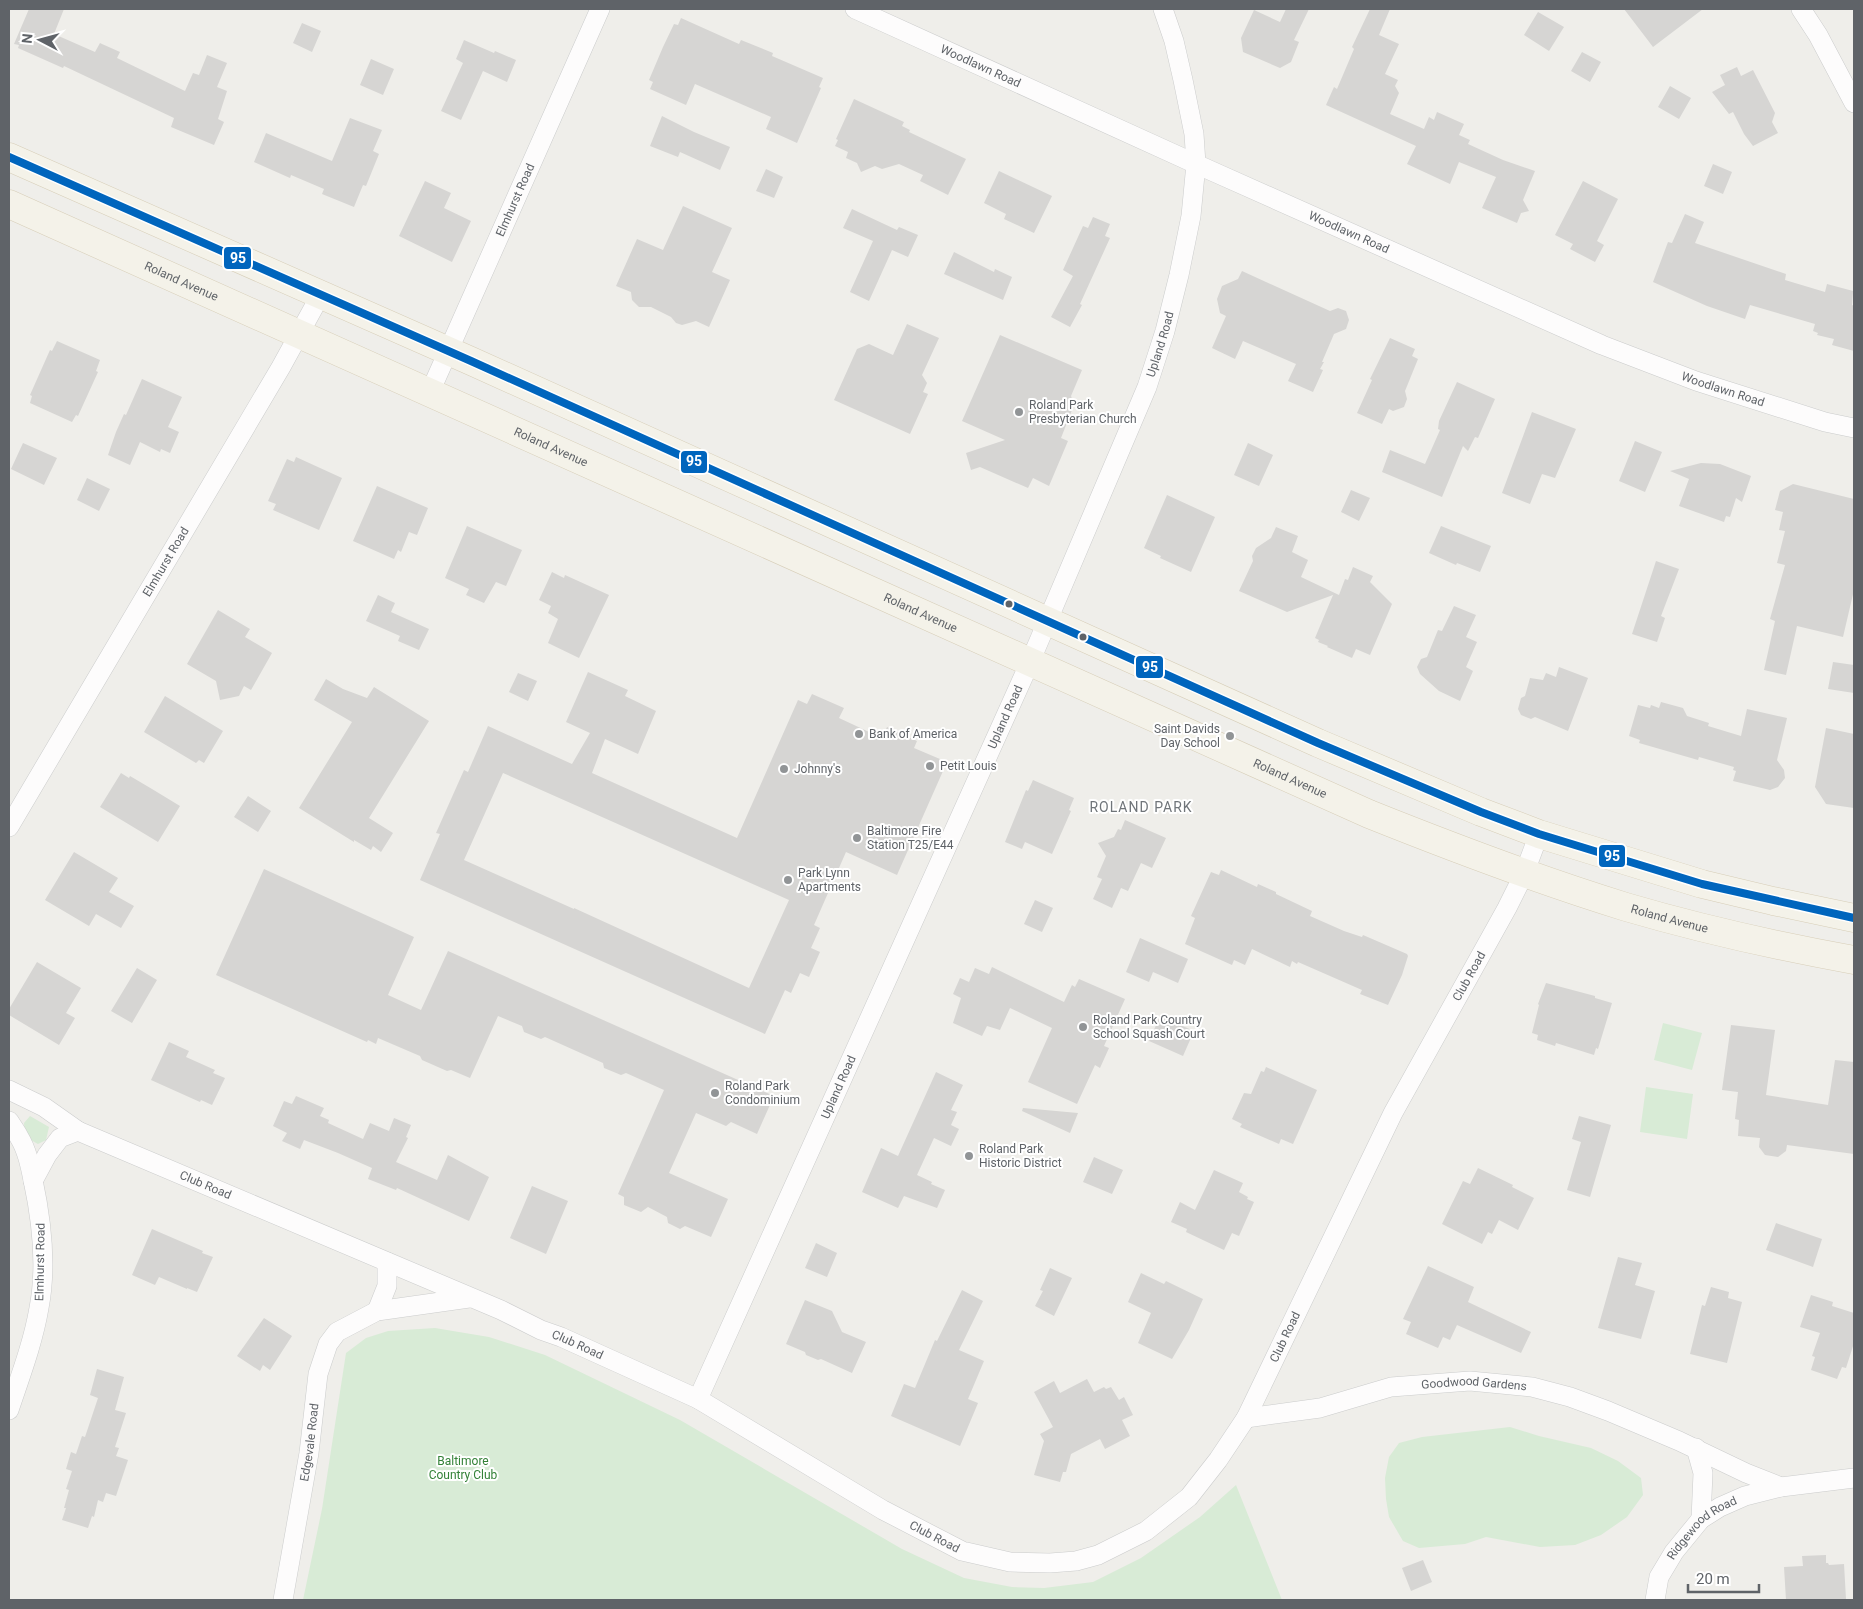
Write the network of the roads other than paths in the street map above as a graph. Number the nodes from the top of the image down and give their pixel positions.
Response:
1 (600, 9) edge
2 (855, 9) edge
3 (1163, 9) edge
4 (1801, 9) edge
5 (1854, 103) edge
6 (9, 157) edge
7 (1196, 164) junction
8 (9, 204) edge
9 (320, 296) junction
10 (299, 334) junction
11 (448, 351) junction
12 (430, 392) junction
13 (1854, 428) edge
14 (1047, 622) junction
15 (1030, 662) junction
16 (9, 827) edge
17 (1539, 834) junction
18 (1524, 874) junction
19 (1854, 918) edge
20 (1854, 960) edge
21 (9, 1090) edge
22 (9, 1121) edge
23 (78, 1131) junction
24 (33, 1181) junction
25 (387, 1262) junction
26 (470, 1298) junction
27 (377, 1311) junction
28 (698, 1399) junction
29 (9, 1410) edge
30 (1246, 1418) junction
31 (1696, 1448) junction
32 (1854, 1478) edge
33 (1780, 1487) junction
34 (1701, 1519) junction
35 (283, 1600) edge
36 (1654, 1600) edge

1 - 11 street, Elmhurst Road
2 - 7 street, Woodlawn Road
3 - 7 street, Upland Road
4 - 5 street
6 - 9 main road
7 - 13 street, Woodlawn Road
7 - 14 street, Upland Road
8 - 10 main road, Roland Avenue
9 - 10 street, Elmhurst Road
9 - 11 main road
10 - 12 main road, Roland Avenue
10 - 16 street, Elmhurst Road
11 - 12 street, Elmhurst Road
11 - 14 main road
12 - 15 main road, Roland Avenue
14 - 15 street, Upland Road
14 - 17 main road
15 - 18 main road, Roland Avenue
15 - 28 street, Upland Road
17 - 18 street, Club Road
17 - 19 main road
18 - 20 main road, Roland Avenue
18 - 30 street, Club Road
21 - 23 street, Club Road
22 - 24 street
23 - 24 street
23 - 25 street, Club Road
24 - 29 street, Elmhurst Road
25 - 26 street, Club Road
25 - 27 street
26 - 27 street, Edgevale Road
26 - 28 street, Club Road
27 - 35 street, Edgevale Road
28 - 30 street, Club Road
30 - 31 street, Goodwood Gardens
31 - 33 street, Goodwood Gardens
31 - 34 street
32 - 33 street, Goodwood Gardens
33 - 34 street, Ridgewood Road
34 - 36 street, Ridgewood Road

